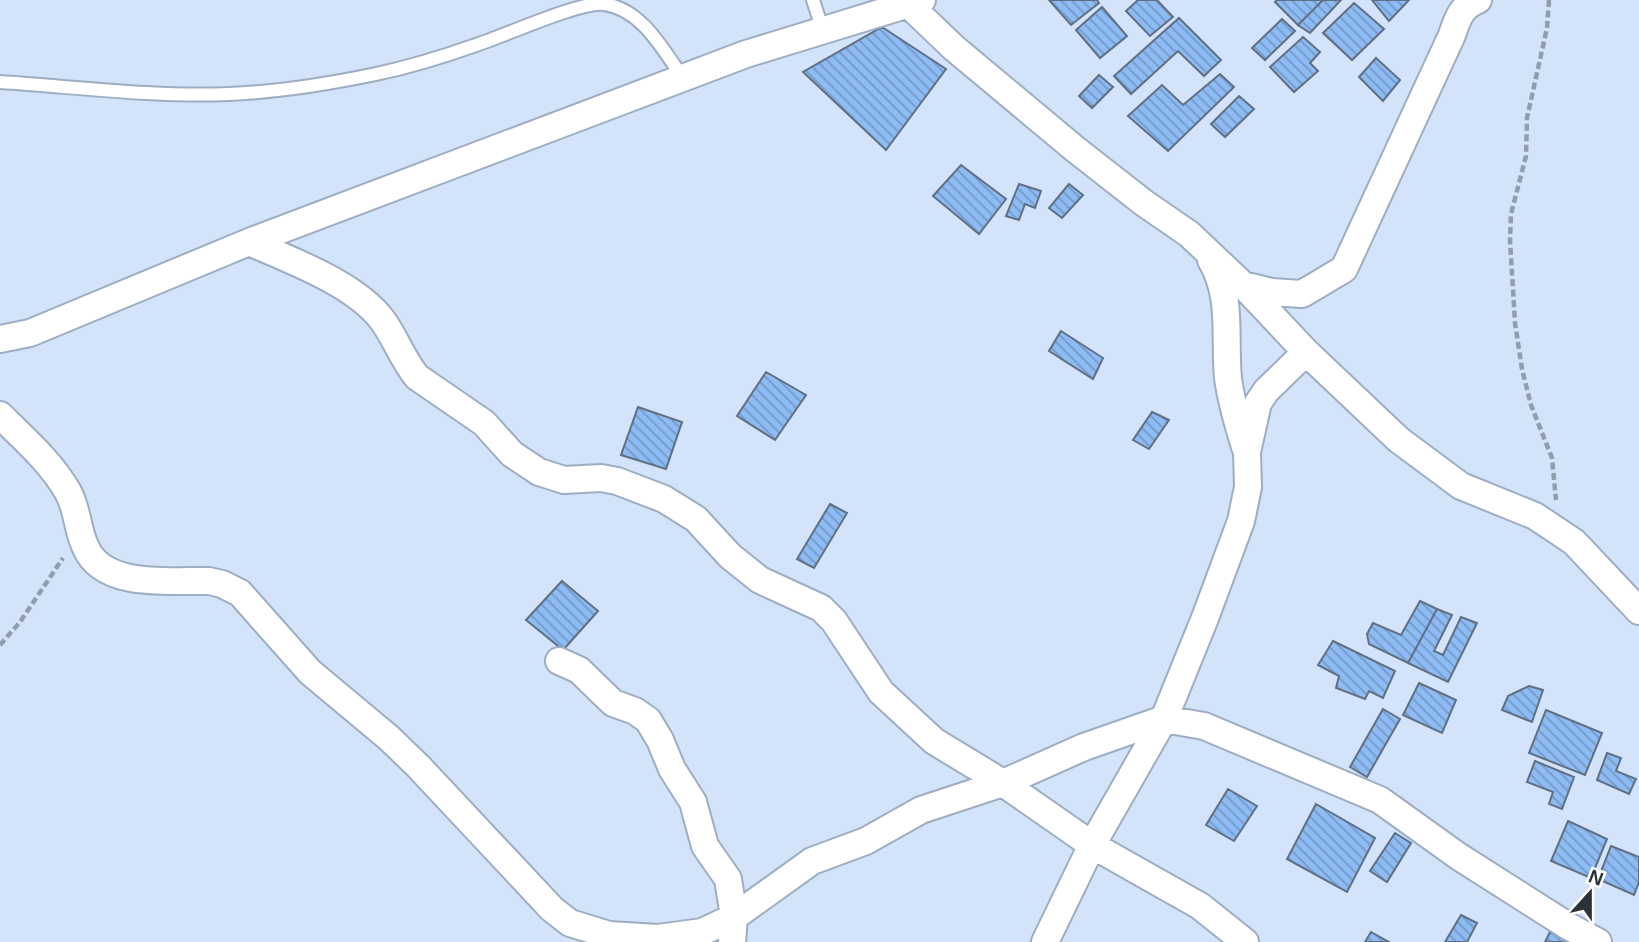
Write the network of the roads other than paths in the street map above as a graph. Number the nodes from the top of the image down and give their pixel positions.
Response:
1 (813, 0) edge
2 (1478, 0) edge
3 (916, 3) edge
4 (823, 31) junction
5 (683, 78) junction
6 (0, 82) edge
7 (248, 242) junction
8 (1202, 246) junction
9 (1243, 285) junction
10 (0, 339) edge
11 (1306, 352) junction
12 (0, 415) edge
13 (1247, 452) junction
14 (1639, 611) edge
15 (559, 661) dead end
16 (1164, 719) junction
17 (1003, 783) junction
18 (1092, 845) junction
19 (733, 930) edge
20 (1045, 942) edge
21 (1245, 942) edge
22 (1598, 942) edge

1 - 4 lane
2 - 9 street
3 - 4 street
3 - 8 street
4 - 5 street
5 - 6 lane
5 - 7 street
7 - 10 street
7 - 17 street
8 - 9 street
8 - 13 street
9 - 11 street
11 - 13 street
11 - 14 street
12 - 19 street
13 - 16 street
15 - 19 street
16 - 17 street
16 - 18 street
16 - 22 street
17 - 18 street
17 - 19 street
18 - 20 street
18 - 21 street

